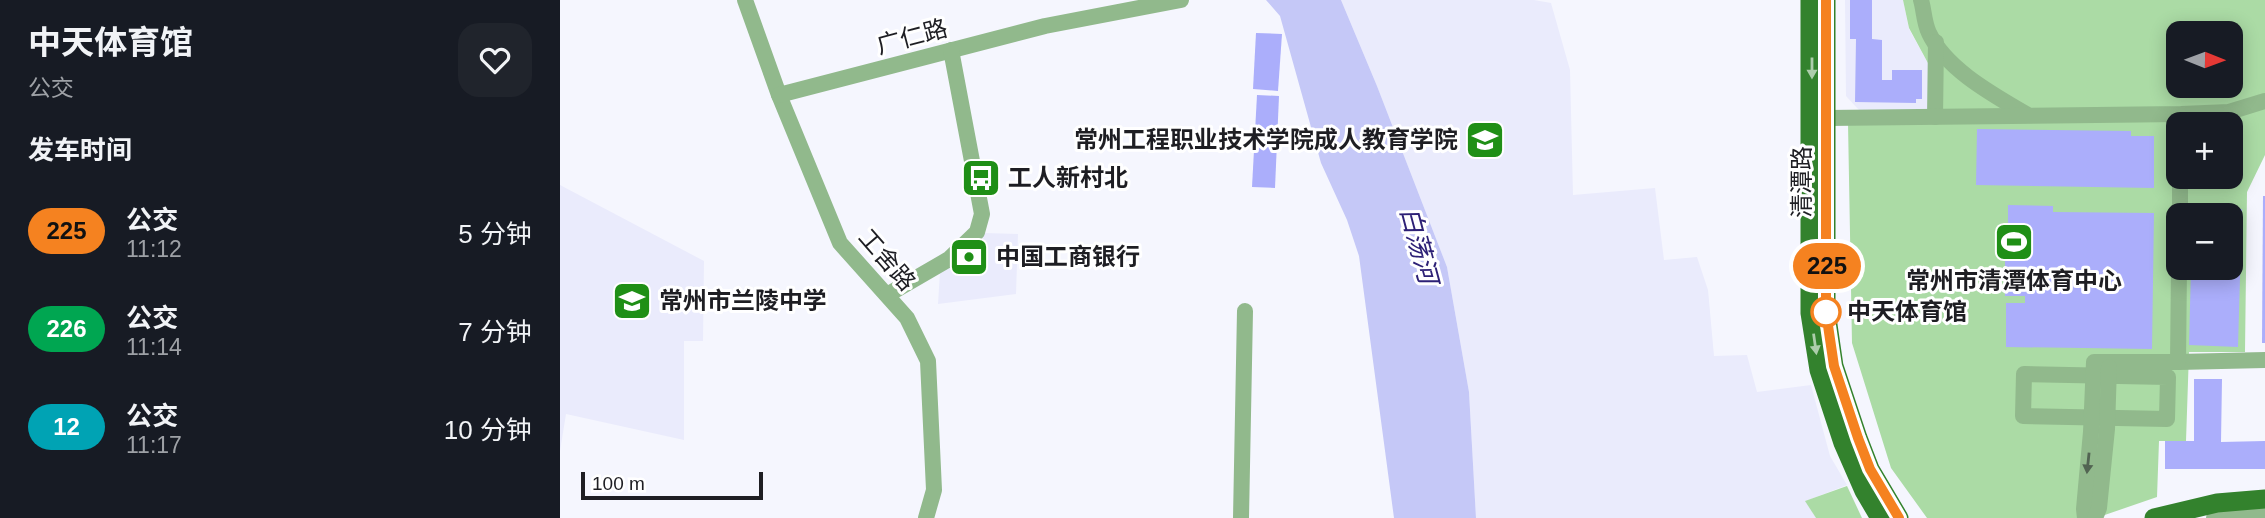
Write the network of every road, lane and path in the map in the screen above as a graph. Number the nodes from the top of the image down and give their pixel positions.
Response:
1 (745, 0) edge
2 (1181, 0) edge
3 (1811, 0) edge
4 (1826, 0) edge
5 (1921, 0) edge
6 (1936, 42) junction
7 (951, 50) junction
8 (779, 95) junction
9 (2265, 101) edge
10 (2229, 112) edge
11 (2028, 116) junction
12 (1935, 117) junction
13 (1827, 118) junction
14 (2166, 119) edge
15 (2179, 280) edge
16 (887, 295) junction
17 (1245, 311) dead end
18 (2265, 360) edge
19 (2178, 362) junction
20 (2104, 371) junction
21 (2100, 418) junction
22 (2265, 499) edge
23 (2265, 514) edge
24 (926, 518) edge
25 (1241, 518) edge
26 (1880, 518) edge
27 (1899, 518) edge
28 (2085, 518) edge
29 (2095, 518) edge
30 (2154, 518) edge
31 (2214, 518) edge

1 - 8 street, 工舍路
2 - 7 street, 广仁路
3 -> 26 main road, 清潭路
4 - 13 main road, 清潭路
5 - 6 street
6 - 11 street
6 - 12 street
7 - 8 street, 广仁路
7 - 16 street
8 - 16 street, 工舍路
9 - 10 street
11 - 12 street
11 - 14 street
12 - 13 street
13 - 27 main road, 清潭路
15 - 19 street
16 - 24 street, 工舍路
17 - 25 street
18 - 19 street
19 - 20 street
20 - 21 street
20 - 21 street
20 - 21 street
21 -> 28 street
21 - 29 street
22 - 30 main road
23 - 31 street

